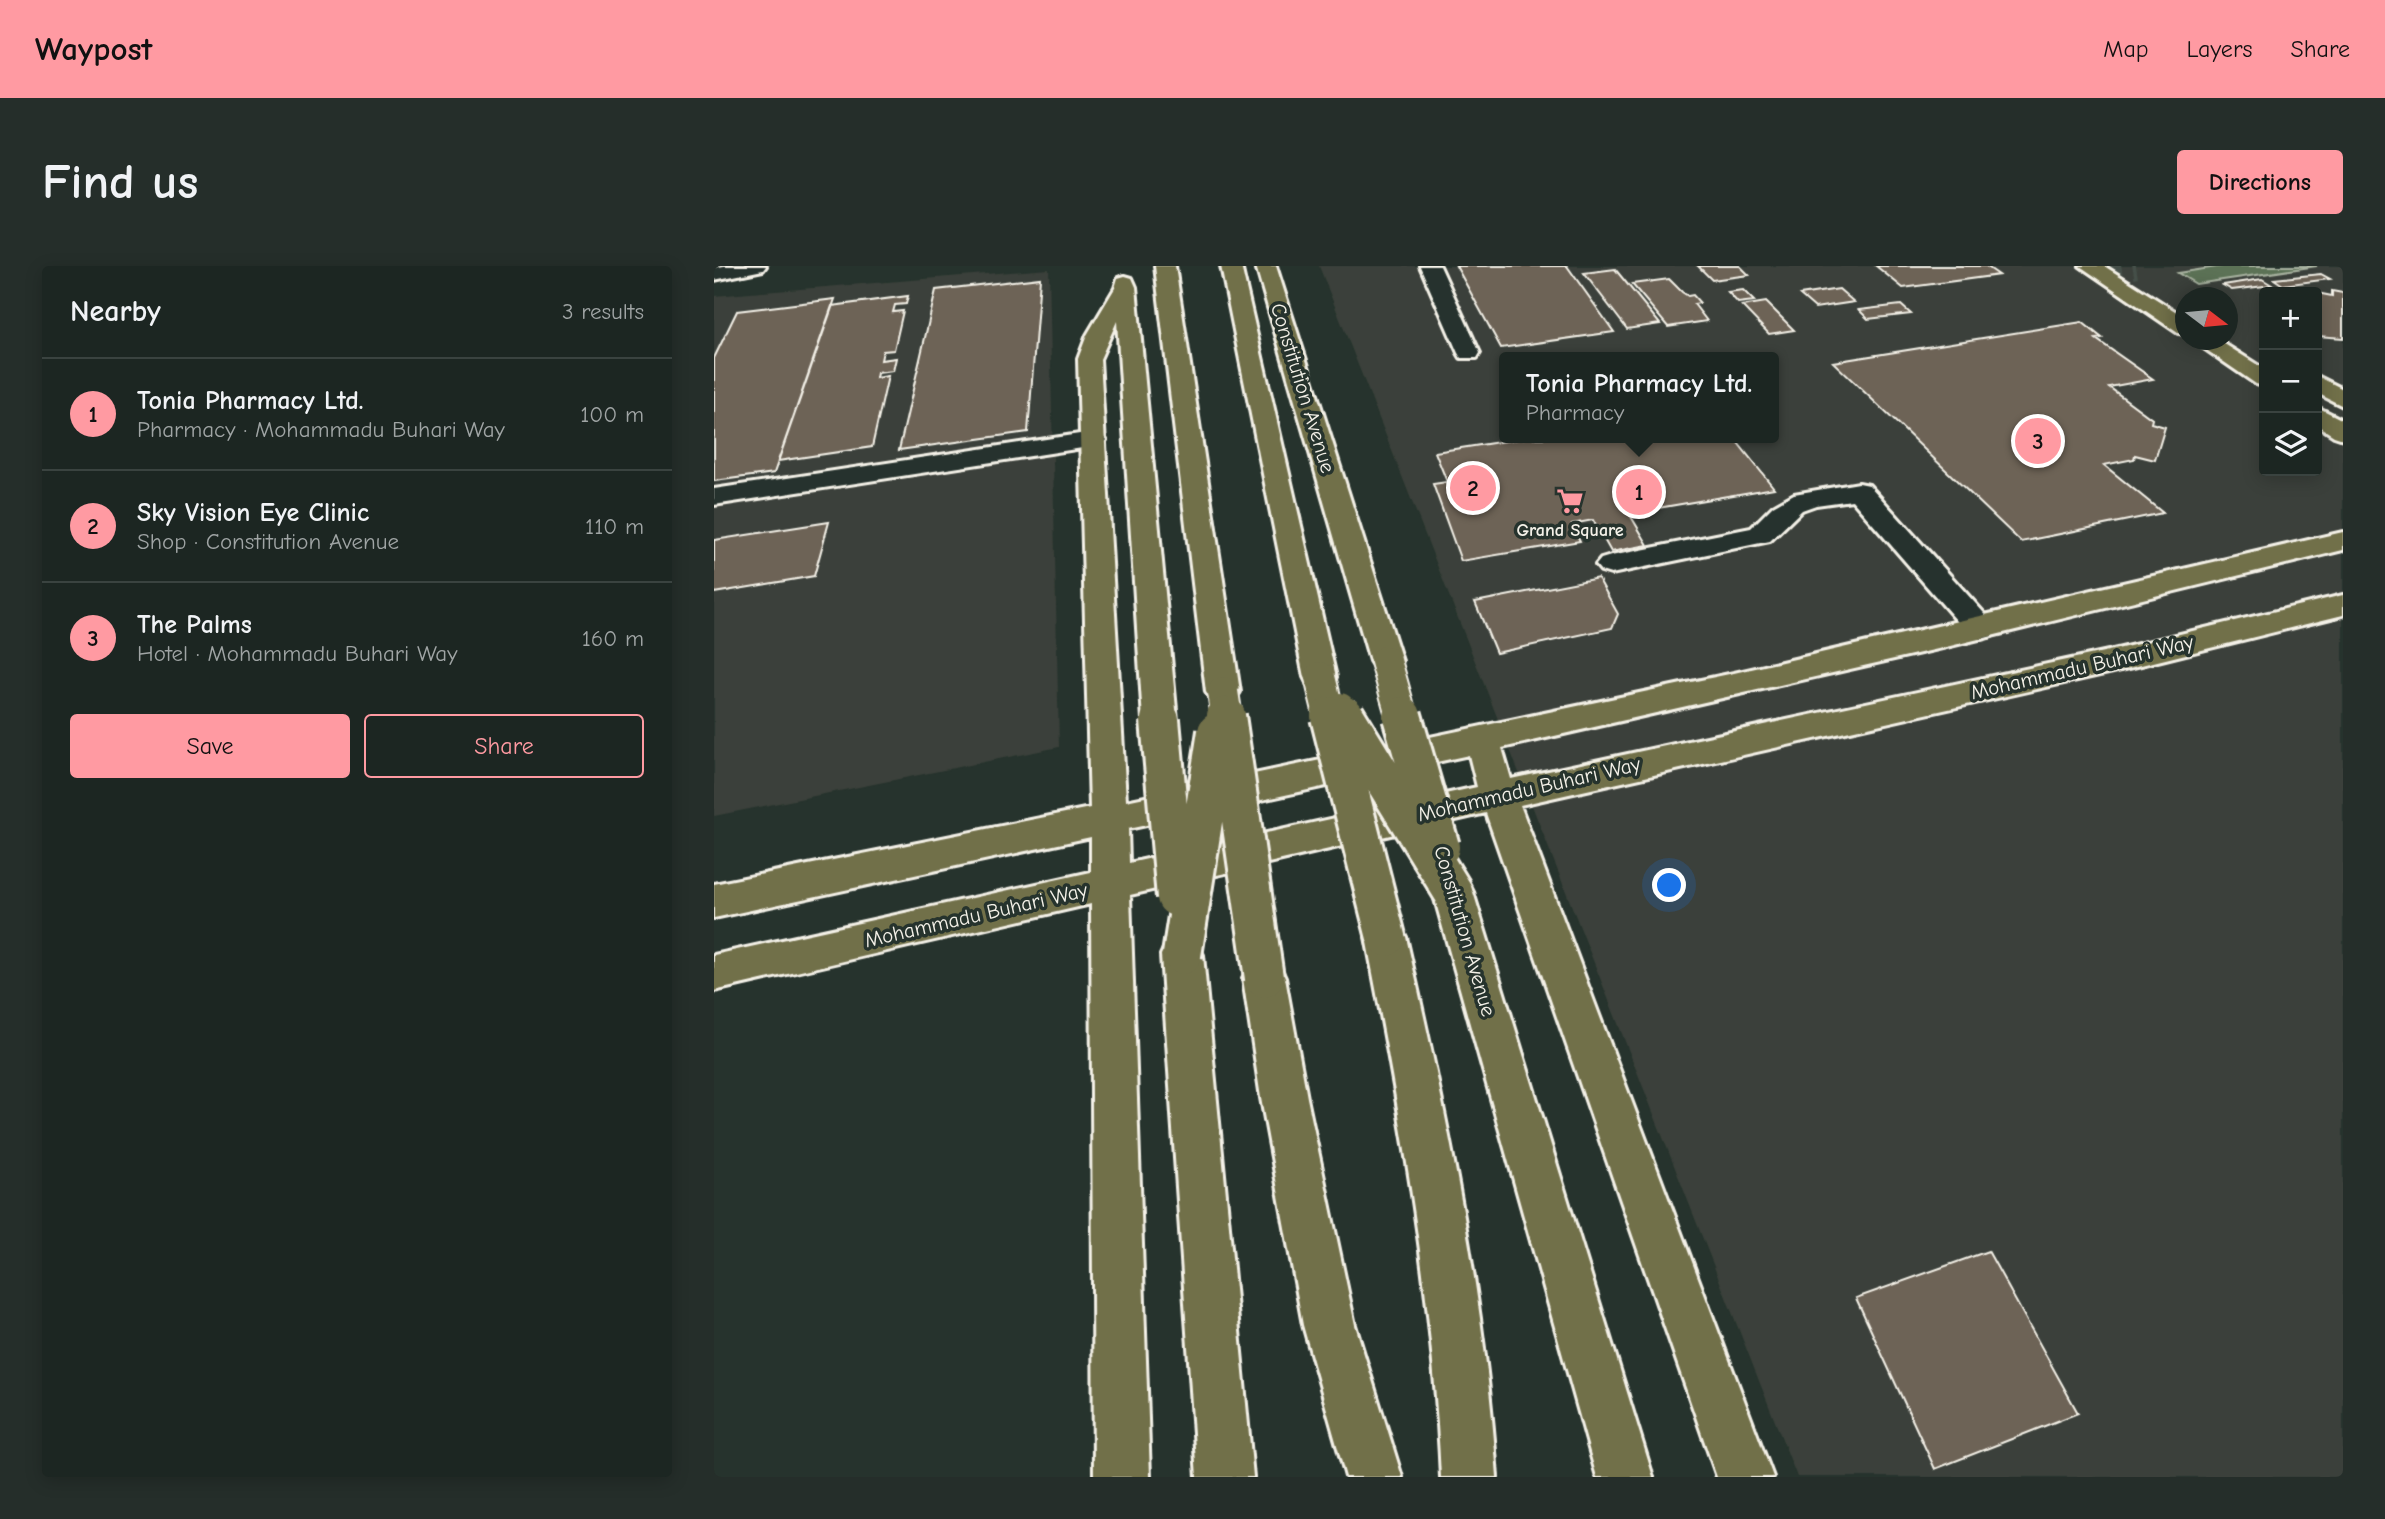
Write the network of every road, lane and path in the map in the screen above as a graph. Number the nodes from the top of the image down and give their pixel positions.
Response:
1 (755, 266) edge
2 (1164, 266) edge
3 (1231, 266) edge
4 (1266, 266) edge
5 (1430, 266) edge
6 (2090, 266) edge
7 (714, 274) edge
8 (1125, 277) edge
9 (2175, 321) edge
10 (2219, 350) edge
11 (1469, 353) dead end
12 (2259, 376) edge
13 (2322, 386) edge
14 (2343, 399) edge
15 (2322, 417) edge
16 (2343, 431) edge
17 (1093, 440) junction
18 (714, 497) edge
19 (2343, 541) edge
20 (1611, 565) dead end
21 (2343, 605) edge
22 (1980, 629) junction
23 (1320, 677) junction
24 (1223, 692) junction
25 (1482, 738) junction
26 (1498, 796) junction
27 (1110, 819) junction
28 (1109, 885) junction
29 (1453, 892) junction
30 (714, 901) edge
31 (1182, 955) junction
32 (714, 973) edge
33 (1122, 1477) edge
34 (1225, 1477) edge
35 (1374, 1477) edge
36 (1469, 1477) edge
37 (1625, 1477) edge
38 (1745, 1477) edge

1 - 7 lane
2 - 24 main road
3 - 23 main road, Constitution Avenue
4 - 29 main road, Constitution Avenue, bridge
5 - 11 lane
6 - 9 main road
8 - 17 main road
8 - 31 main road, bridge
10 - 12 main road
13 - 14 main road
15 - 16 main road
17 - 18 lane
17 - 27 main road
19 - 22 main road
20 - 22 lane
21 - 26 main road, Mohammadu Buhari Way
22 - 25 main road
23 - 29 main road, bridge
23 - 36 main road, Constitution Avenue, bridge
24 - 31 main road, bridge
24 - 35 main road, bridge
25 - 26 main road
25 - 27 main road
26 - 28 main road, Mohammadu Buhari Way
26 - 38 main road
27 - 28 main road
27 - 30 main road
28 - 32 main road, Mohammadu Buhari Way
28 - 33 main road
29 - 37 main road, Constitution Avenue
31 - 34 main road

